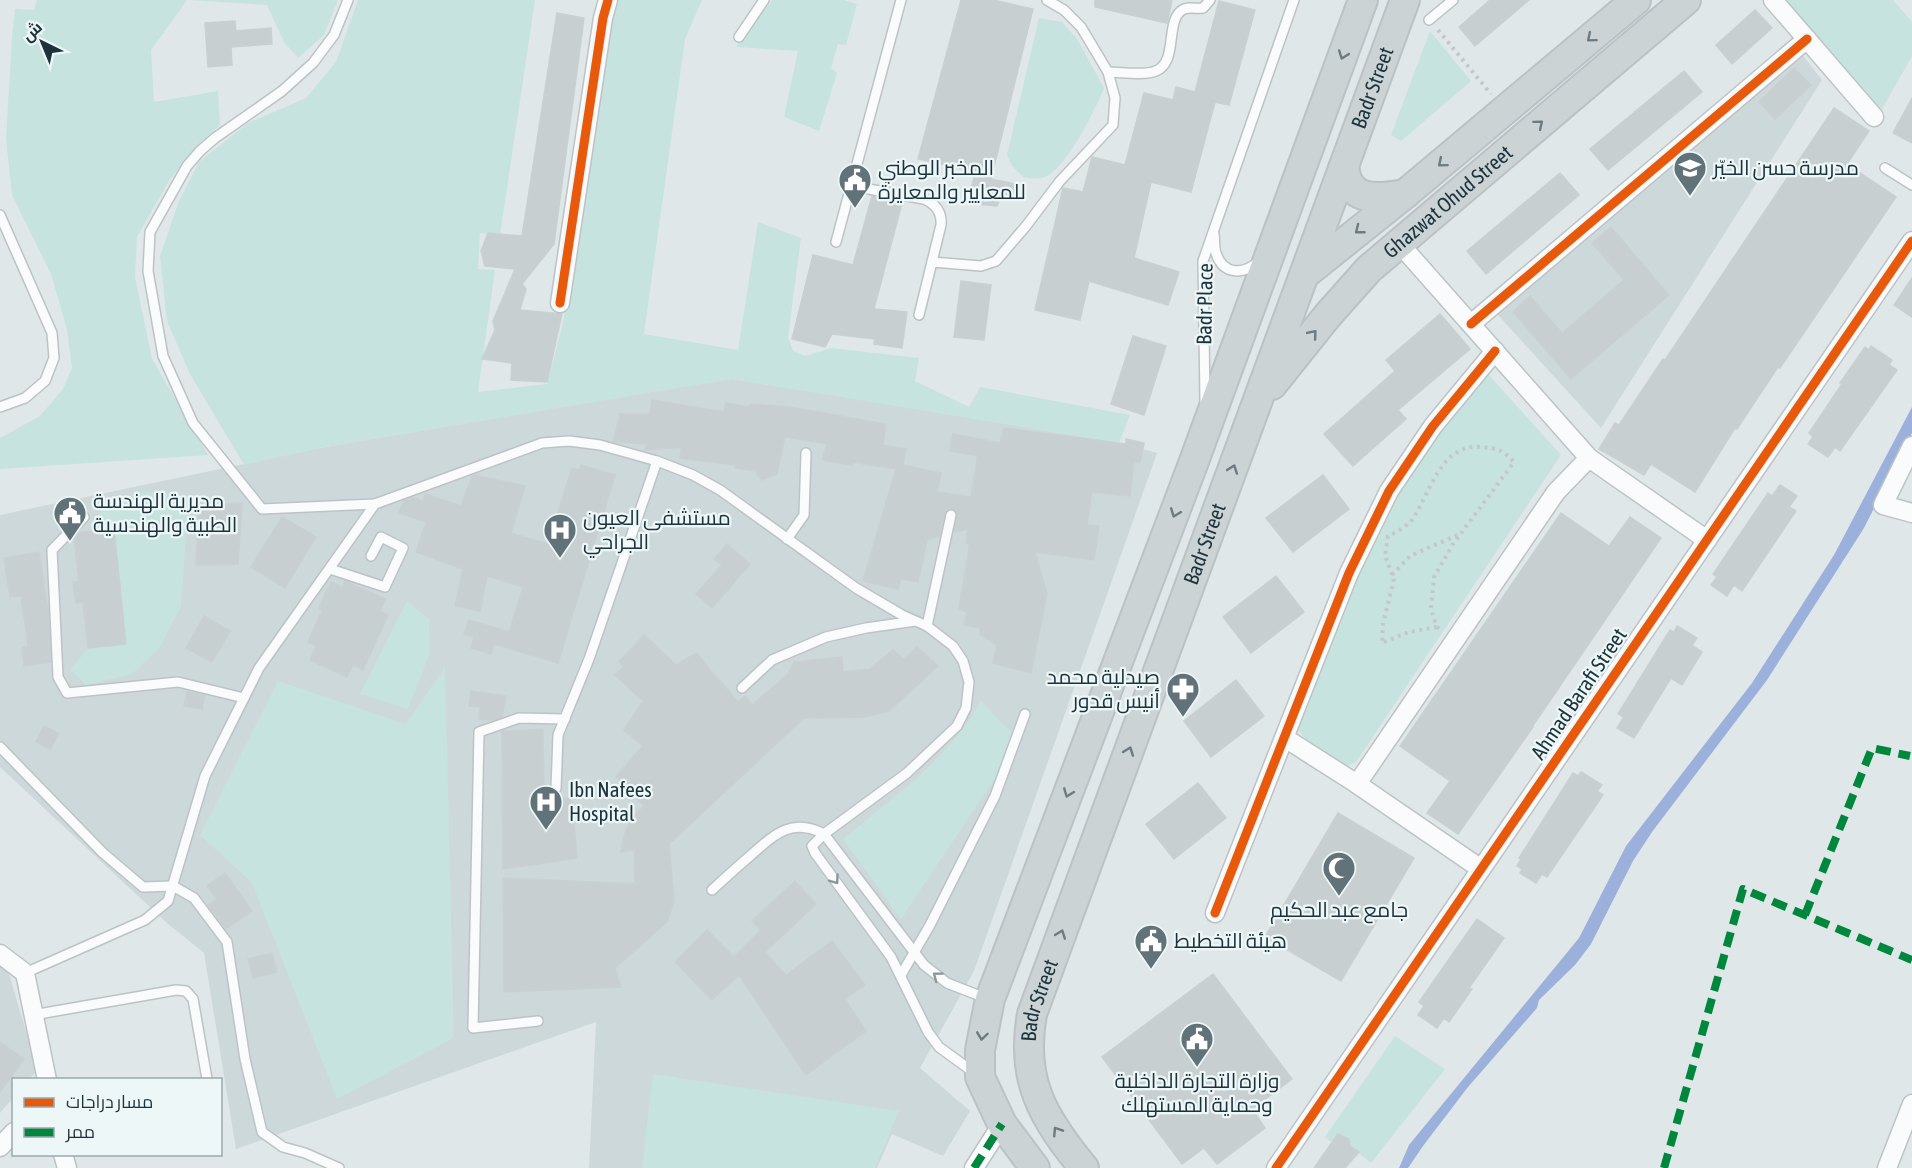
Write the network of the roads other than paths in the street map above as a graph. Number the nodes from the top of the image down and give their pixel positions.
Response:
1 (348, 0) edge
2 (608, 0) edge
3 (764, 0) edge
4 (901, 0) edge
5 (1047, 0) edge
6 (1210, 0) edge
7 (1282, 0) edge
8 (1363, 0) edge
9 (1405, 0) edge
10 (1453, 0) edge
11 (1636, 0) edge
12 (1686, 0) edge
13 (1773, 0) edge
14 (1294, 1) edge
15 (1429, 20) road end
16 (739, 37) dead end
17 (1807, 39) junction
18 (1108, 72) junction
19 (1874, 117) dead end
20 (1344, 166) junction
21 (1885, 168) dead end
22 (1911, 182) edge
23 (852, 186) junction
24 (1405, 195) junction
25 (0, 215) edge
26 (1214, 231) junction
27 (1912, 241) edge
28 (837, 242) dead end
29 (1398, 242) junction
30 (1272, 249) junction
31 (932, 262) junction
32 (1370, 269) junction
33 (1304, 275) junction
34 (560, 303) dead end
35 (919, 315) dead end
36 (1246, 320) junction
37 (1471, 324) junction
38 (1495, 351) junction
39 (0, 407) edge
40 (1205, 430) junction
41 (1245, 434) junction
42 (1912, 446) edge
43 (806, 453) dead end
44 (1589, 458) junction
45 (657, 461) junction
46 (375, 504) junction
47 (1912, 513) edge
48 (951, 515) dead end
49 (84, 517) dead end
50 (787, 539) junction
51 (1707, 540) junction
52 (371, 556) dead end
53 (330, 569) junction
54 (917, 621) junction
55 (927, 626) junction
56 (742, 688) dead end
57 (244, 698) junction
58 (1025, 714) dead end
59 (565, 719) junction
60 (1285, 738) junction
61 (0, 747) edge
62 (1357, 784) junction
63 (556, 788) dead end
64 (824, 834) junction
65 (1481, 869) junction
66 (172, 886) junction
67 (712, 890) dead end
68 (1215, 913) dead end
69 (915, 953) junction
70 (0, 954) edge
71 (25, 973) junction
72 (901, 975) junction
73 (990, 999) junction
74 (1032, 1014) junction
75 (33, 1015) junction
76 (538, 1021) dead end
77 (980, 1077) junction
78 (47, 1078) edge
79 (207, 1078) edge
80 (1034, 1091) junction
81 (1912, 1104) edge
82 (1002, 1124) junction
83 (12, 1134) edge
84 (0, 1147) edge
85 (339, 1168) edge
86 (974, 1168) edge
87 (1035, 1168) edge
88 (1084, 1168) edge
89 (1276, 1168) edge
90 (1887, 1168) edge

1 - 46 lane
2 - 34 street
3 - 16 lane
4 - 23 lane
5 - 18 lane
6 - 18 lane
7 - 14 lane
8 -> 30 main road, Badr Street
9 - 20 main road, Badr Street
10 - 15 lane
11 -> 24 main road, Ghazwat Ohud Street
29 -> 12 main road, Ghazwat Ohud Street
13 - 17 street
14 - 26 lane, Badr Place
17 - 19 street
17 - 37 street
18 - 31 lane
20 - 24 main road
20 - 33 main road, Badr Street
21 - 22 lane
23 - 28 lane
23 - 31 lane
24 -> 33 main road, Ghazwat Ohud Street
25 - 39 lane
26 - 30 lane
26 - 40 lane, Badr Place
27 - 51 street, Ahmad Barafi Street
29 - 32 main road, Ghazwat Ohud Street
29 - 37 street
30 - 33 main road
30 - 36 main road, Badr Street
31 - 35 lane
32 - 33 main road
41 -> 32 main road, Ghazwat Ohud Street
33 - 36 main road, Ghazwat Ohud Street
33 - 41 main road, Badr Street
36 - 40 main road, Badr Street
37 - 38 street
38 - 44 street
38 - 60 street
40 -> 73 main road, Badr Street
74 -> 41 main road, Badr Street
42 - 47 street
43 - 50 lane
44 - 51 street
44 - 62 street
45 - 46 lane
45 - 50 lane
45 - 59 lane
46 - 53 lane
48 - 55 lane
49 - 57 lane
50 - 54 lane
51 - 65 street, Ahmad Barafi Street
52 - 53 lane
53 - 57 lane
54 - 55 lane
54 - 56 lane
55 - 64 lane
57 - 66 lane
58 - 69 lane
59 - 63 lane
59 - 76 lane
60 - 62 street
60 - 68 street
61 - 66 lane
62 - 65 street
64 - 67 lane
64 - 69 lane
64 -> 72 lane
65 - 89 street, Ahmad Barafi Street
66 - 71 lane
66 - 85 lane
69 - 72 lane
73 -> 69 lane
70 - 71 street
71 - 75 street
72 - 77 lane
73 - 74 main road
73 -> 77 main road, Badr Street
74 - 80 main road, Badr Street
75 - 78 street
75 - 79 lane
77 - 80 main road
77 - 82 main road
88 -> 80 main road
81 - 90 street
82 - 86 street
82 - 87 main road
83 - 84 street

